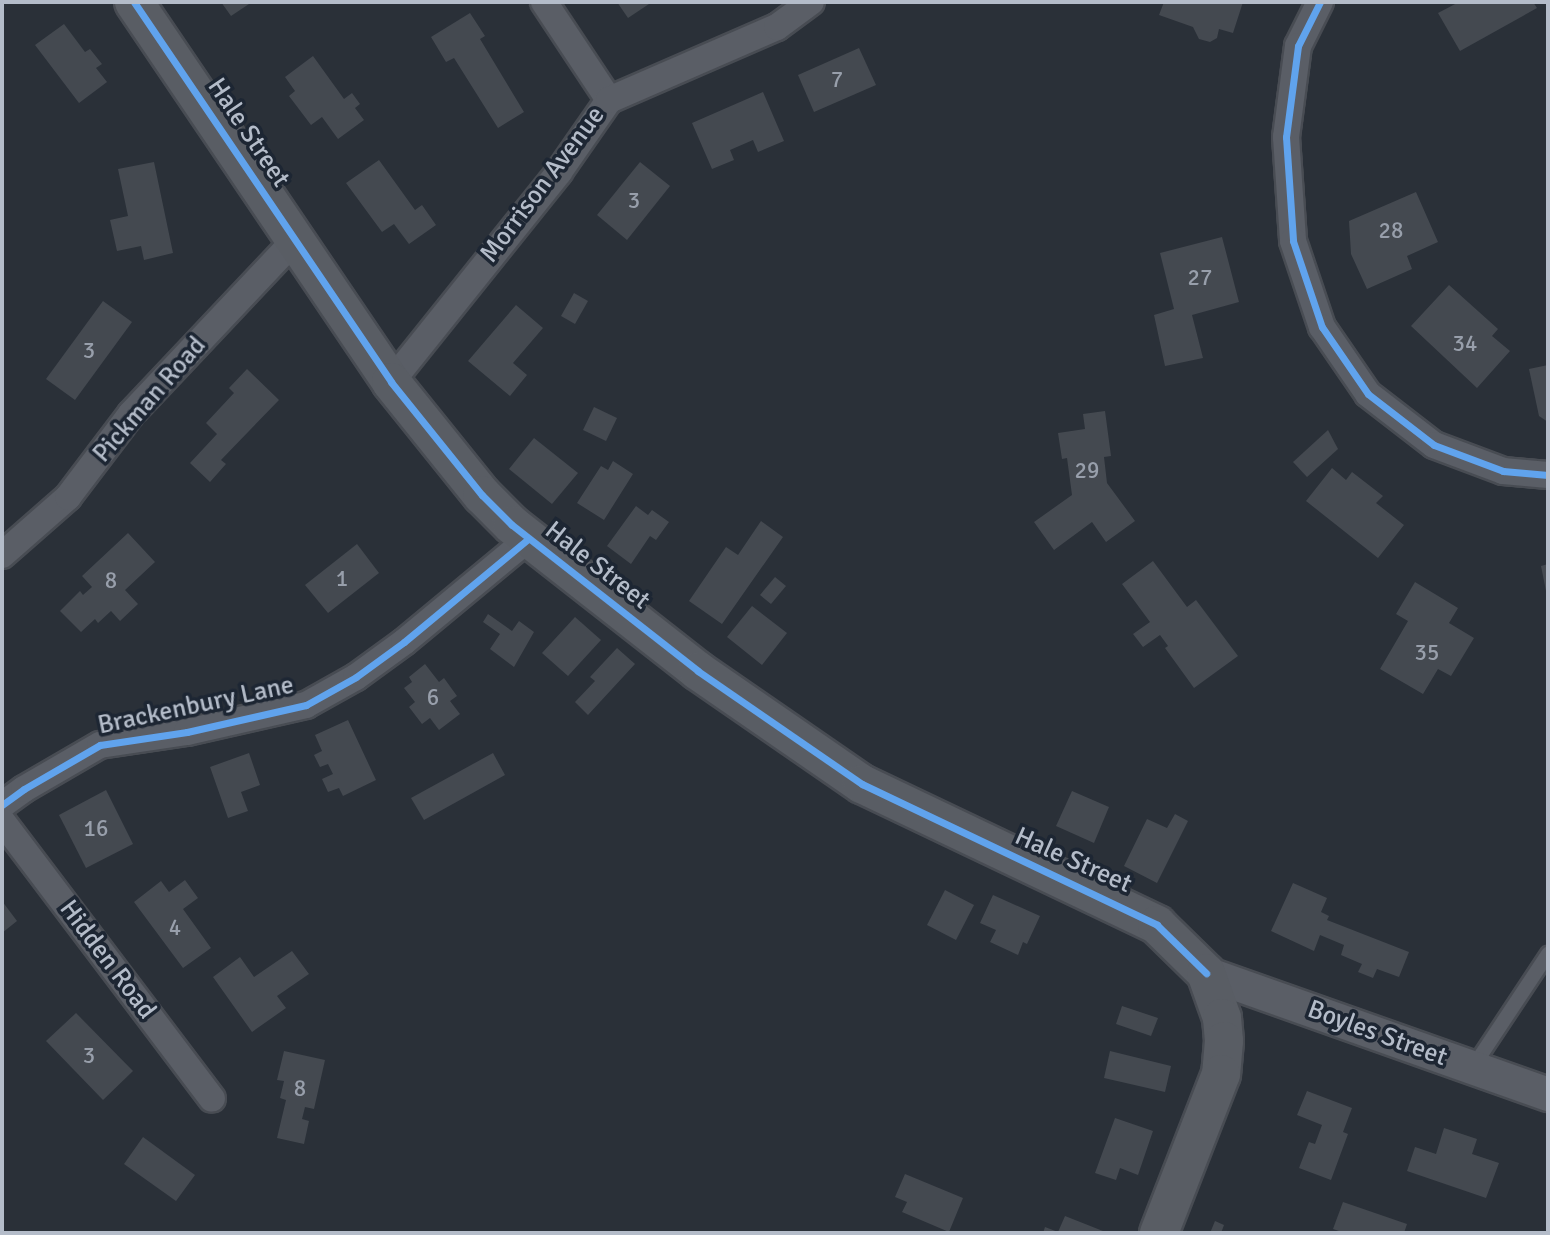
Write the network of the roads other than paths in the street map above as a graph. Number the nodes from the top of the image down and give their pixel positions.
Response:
1 (134, 2) edge
2 (544, 2) edge
3 (811, 2) edge
4 (1320, 2) edge
5 (608, 100) junction
6 (295, 240) junction
7 (391, 382) junction
8 (1548, 475) edge
9 (528, 539) junction
10 (2, 555) edge
11 (2, 805) edge
12 (2, 821) edge
13 (1548, 954) edge
14 (1206, 973) junction
15 (1473, 1068) junction
16 (1548, 1094) edge
17 (212, 1099) dead end
18 (1159, 1233) edge

1 - 6 main road, Hale Street
2 - 5 street
3 - 5 street, Morrison Avenue
4 - 8 street
5 - 7 street, Morrison Avenue
6 - 7 main road, Hale Street
6 - 10 street, Pickman Road
7 - 9 main road, Hale Street
9 - 11 street, Brackenbury Lane
9 - 14 main road, Hale Street
12 - 17 street, Hidden Road
13 - 15 lane
14 - 15 street, Boyles Street
14 - 18 main road, Hale Street
15 - 16 street, Boyles Street

